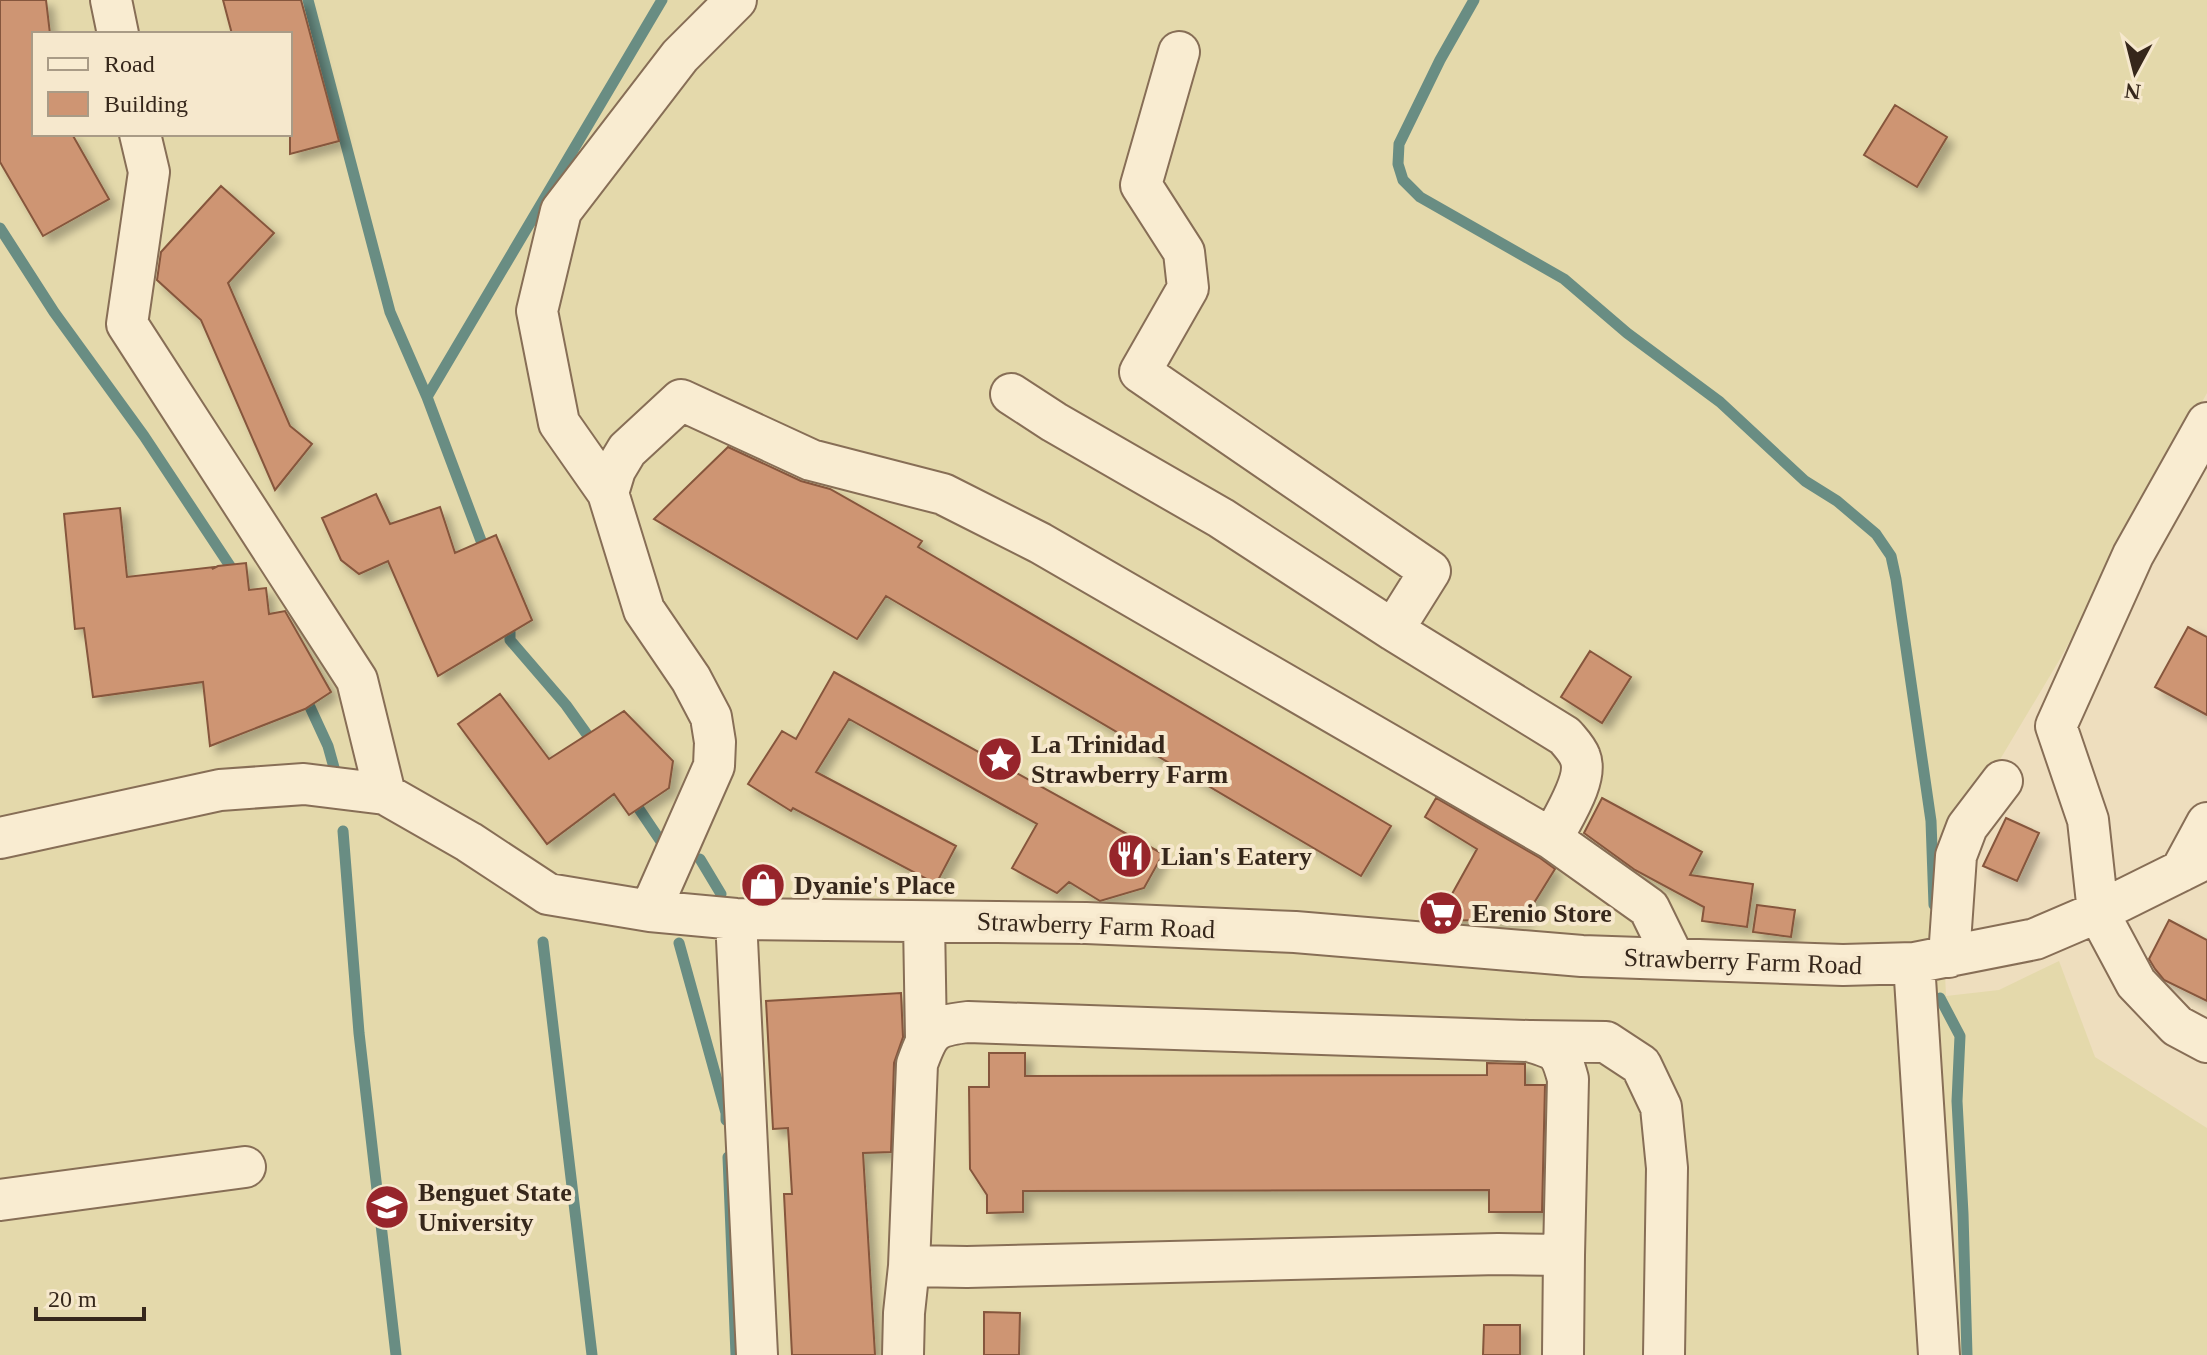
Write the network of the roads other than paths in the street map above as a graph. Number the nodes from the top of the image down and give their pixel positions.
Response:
1 (111, 0) edge
2 (736, 0) edge
3 (118, 32) edge
4 (1179, 52) dead end
5 (140, 136) edge
6 (1011, 394) dead end
7 (2207, 423) edge
8 (608, 493) junction
9 (1393, 630) junction
10 (2002, 781) dead end
11 (385, 794) junction
12 (2207, 823) edge
13 (0, 838) edge
14 (1552, 839) junction
15 (2194, 864) edge
16 (650, 911) junction
17 (2098, 912) junction
18 (736, 919) junction
19 (924, 922) junction
20 (1674, 959) junction
21 (1932, 960) junction
22 (926, 1038) junction
23 (1529, 1041) junction
24 (2207, 1042) edge
25 (245, 1167) dead end
26 (0, 1200) edge
27 (1564, 1255) junction
28 (909, 1266) junction
29 (757, 1355) edge
30 (903, 1355) edge
31 (1563, 1355) edge
32 (1664, 1355) edge
33 (1939, 1355) edge

1 - 3 street
2 - 8 street
4 - 9 street
5 - 11 street
6 - 9 street
7 - 17 street
8 - 14 street
8 - 16 street
9 - 14 street
10 - 21 street
11 - 13 street, Strawberry Farm Road
11 - 16 street, Strawberry Farm Road
12 - 15 street
14 - 20 street
15 - 17 street, Strawberry Farm Road
16 - 18 street, Strawberry Farm Road
17 - 21 street, Strawberry Farm Road
17 - 24 street
18 - 19 street, Strawberry Farm Road
18 - 29 street
19 - 20 street, Strawberry Farm Road
19 - 22 street
20 - 21 street, Strawberry Farm Road
21 - 33 street
22 - 23 street
22 - 28 street
23 - 27 street
23 - 32 street
25 - 26 street
27 - 28 street
27 - 31 street
28 - 30 street

